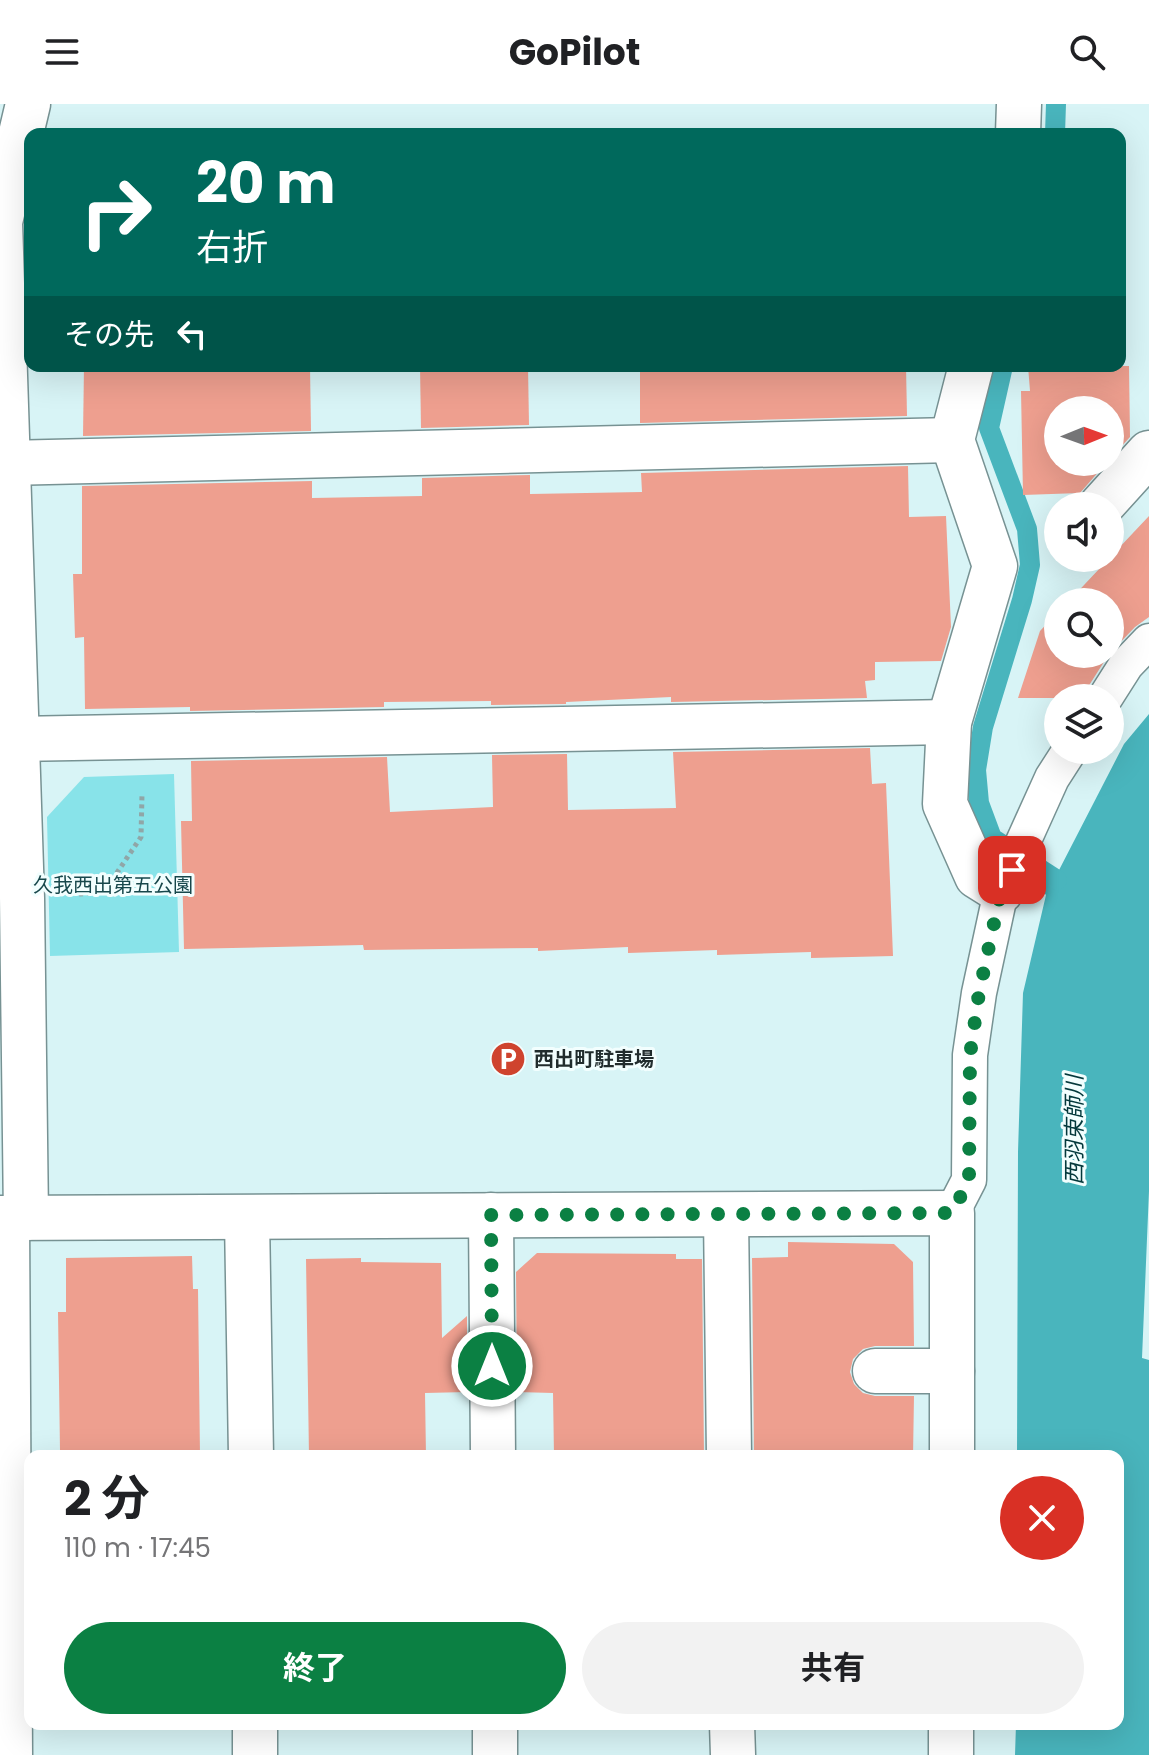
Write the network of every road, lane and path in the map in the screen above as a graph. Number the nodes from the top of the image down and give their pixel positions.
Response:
1 (28, 104) edge
2 (1019, 104) edge
3 (26, 128) edge
4 (1018, 128) edge
5 (23, 161) edge
6 (969, 372) edge
7 (952, 440) junction
8 (1149, 453) edge
9 (7, 463) junction
10 (1114, 492) edge
11 (1149, 641) edge
12 (1114, 684) edge
13 (949, 722) junction
14 (144, 737) junction
15 (16, 739) junction
16 (1061, 764) edge
17 (1012, 868) junction
18 (22, 898) junction
19 (952, 1213) junction
20 (491, 1215) junction
21 (726, 1215) junction
22 (11, 1218) edge
23 (247, 1218) junction
24 (875, 1371) dead end
25 (952, 1371) junction
26 (251, 1450) edge
27 (493, 1450) edge
28 (729, 1450) edge
29 (952, 1450) edge
30 (255, 1730) edge
31 (495, 1730) edge
32 (732, 1730) edge
33 (951, 1730) edge
34 (10, 1755) edge
35 (255, 1755) edge
36 (495, 1755) edge
37 (733, 1755) edge
38 (951, 1755) edge

1 - 3 street
2 - 4 street
5 - 9 street
6 - 7 street
7 - 9 street
7 - 13 street
8 - 10 street
9 - 15 street
11 - 12 lane
13 - 14 street
13 - 17 street
14 - 15 street
14 - 18 path
15 - 18 street
16 - 17 lane
17 - 19 lane
18 - 22 street
19 - 21 street
19 - 25 street
20 - 21 street
20 - 23 street
20 - 27 street
21 - 28 street
22 - 23 street
22 - 34 street
23 - 26 street
24 - 25 street
25 - 29 street
30 - 35 street
31 - 36 street
32 - 37 street
33 - 38 street

